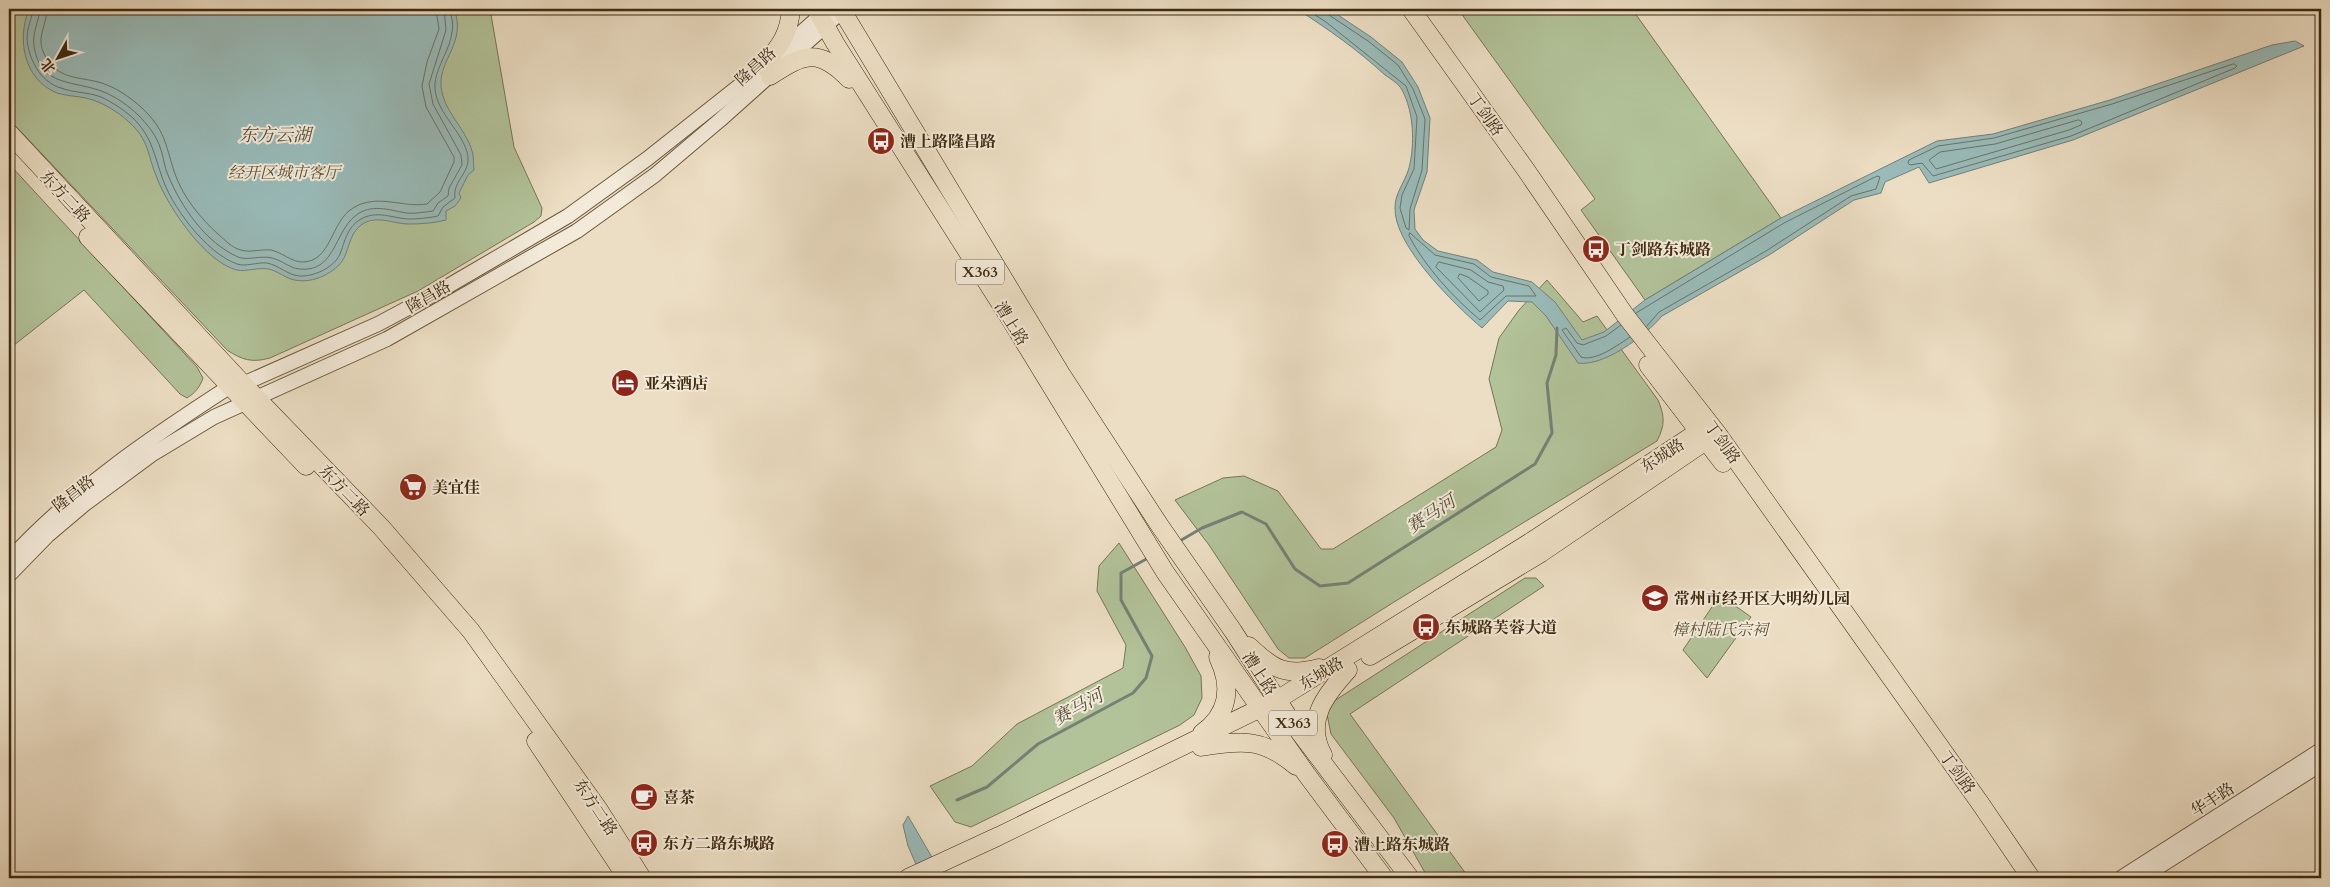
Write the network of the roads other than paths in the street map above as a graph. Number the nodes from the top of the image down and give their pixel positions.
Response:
1 (791, 9) edge
2 (1397, 9) edge
3 (1411, 9) edge
4 (829, 13) edge
5 (767, 71) junction
6 (885, 122) junction
7 (9, 133) edge
8 (9, 150) edge
9 (1620, 318) junction
10 (236, 386) junction
11 (251, 401) junction
12 (1708, 433) junction
13 (9, 560) edge
14 (9, 575) edge
15 (1195, 612) junction
16 (1233, 632) junction
17 (1343, 666) junction
18 (1279, 703) junction
19 (1264, 712) junction
20 (1194, 746) junction
21 (2321, 750) edge
22 (2321, 764) edge
23 (1308, 776) junction
24 (1343, 790) junction
25 (940, 871) edge
26 (627, 878) edge
27 (642, 878) edge
28 (910, 878) edge
29 (1384, 878) edge
30 (1410, 878) edge
31 (2017, 878) edge
32 (2031, 878) edge
33 (2121, 878) edge
34 (2141, 878) edge

1 - 5 main road
2 - 9 main road, 丁剑路
3 - 9 main road, 丁剑路
4 - 5 street, 隆昌路
4 - 6 main road, 漕上路 / X363
4 - 16 main road, 漕上路 / X363
5 - 6 main road
5 - 10 street, 隆昌路
5 - 11 street, 隆昌路
6 - 15 main road, 漕上路 / X363
7 - 10 main road, 东方二路
8 - 10 main road, 东方二路
9 - 12 main road, 丁剑路
10 - 11 main road, 东方二路
10 - 13 street, 隆昌路
11 - 14 street, 隆昌路
11 - 26 main road, 东方二路
11 - 27 main road, 东方二路
12 - 17 main road, 东城路
12 - 31 main road, 丁剑路
12 - 32 main road, 丁剑路
15 - 19 main road, 漕上路 / X363
15 - 20 main road
16 - 17 main road
16 - 18 main road, 漕上路 / X363
17 - 18 main road, 东城路
17 - 24 main road
18 - 19 main road, 东城路
18 - 24 main road, 漕上路 / X363
19 - 20 main road, 东城路
19 - 23 main road, 漕上路 / X363
20 - 23 main road
20 - 25 main road, 东城路
21 - 33 street, 华丰路
22 - 34 street, 华丰路
23 - 29 main road, 漕上路 / X363
24 - 30 main road, 漕上路 / X363
25 - 28 main road, 东城路

